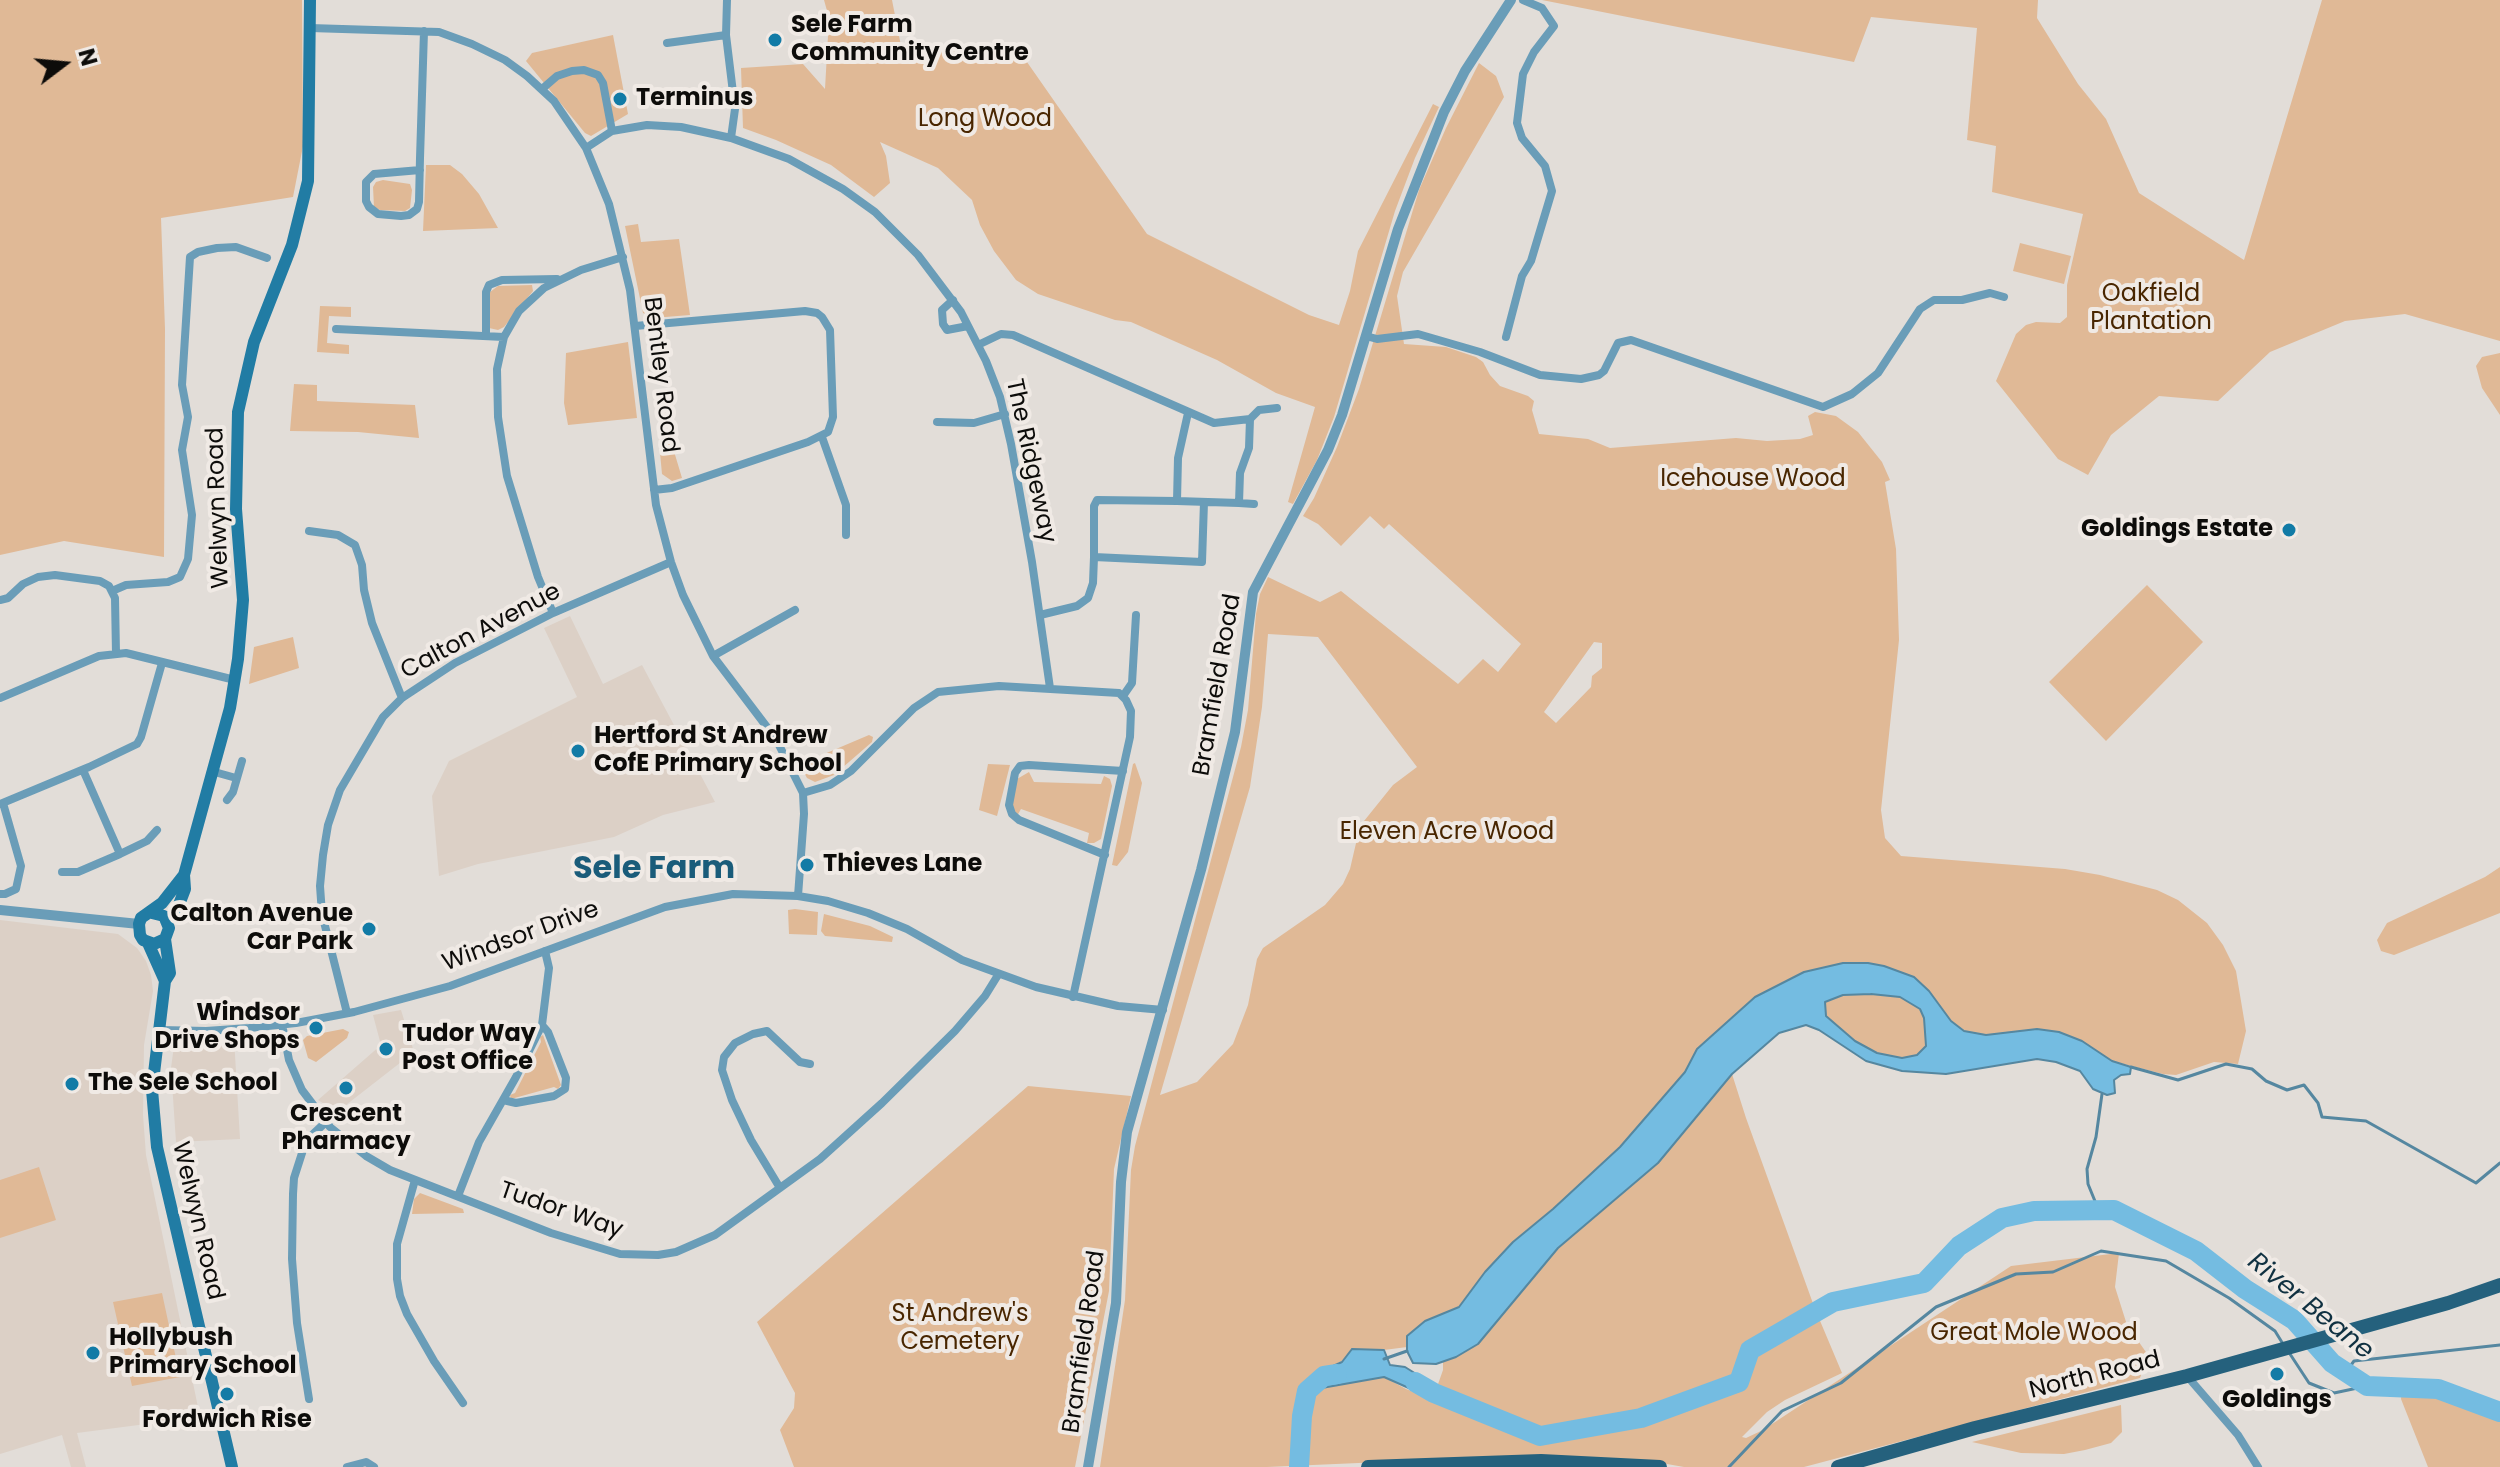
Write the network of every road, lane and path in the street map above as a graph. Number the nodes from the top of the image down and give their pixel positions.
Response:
1 (310, 0) edge
2 (727, 0) edge
3 (1511, 0) edge
4 (1523, 0) edge
5 (310, 28) junction
6 (424, 31) junction
7 (726, 35) junction
8 (667, 43) dead end
9 (542, 89) junction
10 (612, 131) junction
11 (731, 138) junction
12 (586, 148) junction
13 (420, 170) junction
14 (623, 257) junction
15 (267, 258) dead end
16 (559, 278) junction
17 (2004, 297) dead end
18 (953, 300) junction
19 (635, 326) junction
20 (968, 326) junction
21 (336, 329) dead end
22 (486, 335) junction
23 (1366, 336) junction
24 (504, 337) junction
25 (1506, 337) dead end
26 (978, 345) junction
27 (1277, 408) dead end
28 (1188, 413) junction
29 (1005, 414) junction
30 (1250, 419) junction
31 (937, 422) dead end
32 (822, 437) junction
33 (654, 490) junction
34 (1177, 501) junction
35 (1204, 502) junction
36 (1239, 503) junction
37 (1254, 504) dead end
38 (309, 531) dead end
39 (846, 535) dead end
40 (1094, 557) junction
41 (671, 562) junction
42 (112, 591) junction
43 (0, 600) edge
44 (795, 610) dead end
45 (553, 613) junction
46 (1040, 615) junction
47 (1136, 615) dead end
48 (116, 654) junction
49 (713, 656) junction
50 (162, 663) junction
51 (235, 680) junction
52 (1050, 688) junction
53 (1123, 696) junction
54 (0, 698) edge
55 (402, 698) junction
56 (242, 761) dead end
57 (83, 770) junction
58 (211, 771) junction
59 (1123, 771) junction
60 (236, 778) junction
61 (803, 793) junction
62 (227, 800) dead end
63 (2, 804) edge
64 (157, 830) dead end
65 (120, 854) junction
66 (1105, 855) junction
67 (62, 872) dead end
68 (184, 875) junction
69 (0, 894) edge
70 (798, 896) junction
71 (0, 910) edge
72 (152, 913) junction
73 (168, 921) junction
74 (139, 924) junction
75 (165, 939) junction
76 (148, 943) junction
77 (545, 951) junction
78 (998, 975) junction
79 (165, 981) junction
80 (1073, 997) junction
81 (1163, 1010) junction
82 (347, 1013) junction
83 (282, 1024) junction
84 (542, 1025) junction
85 (161, 1030) junction
86 (810, 1064) dead end
87 (503, 1100) junction
88 (326, 1122) junction
89 (415, 1180) junction
90 (780, 1188) junction
91 (458, 1196) junction
92 (2500, 1285) edge
93 (2187, 1376) junction
94 (309, 1399) dead end
95 (463, 1403) dead end
96 (232, 1467) edge
97 (347, 1467) edge
98 (374, 1467) edge
99 (1088, 1467) edge
100 (1368, 1467) edge
101 (1660, 1467) edge
102 (1838, 1467) edge
103 (2258, 1467) edge

1 - 5 main road, Welwyn Road
2 - 7 street
3 - 23 street, Bramfield Road
4 - 25 street
5 - 6 street, Bentley Road
5 - 51 main road, Welwyn Road
6 - 9 street, Bentley Road
6 - 13 street
7 - 8 street
7 - 11 street
9 - 10 street
9 - 12 street, Bentley Road
10 - 11 street, The Ridgeway
10 - 12 street, The Ridgeway
11 - 18 street, The Ridgeway
12 - 14 street, Bentley Road
13 - 13 street
14 - 16 street
14 - 19 street, Bentley Road
15 - 42 street
16 - 22 street
16 - 24 street
17 - 23 street
18 - 20 street, The Ridgeway
18 - 20 street
19 - 32 street
19 - 33 street, Bentley Road
20 - 26 street, The Ridgeway
21 - 22 street
22 - 24 street
23 - 81 street, Bramfield Road
24 - 45 street
26 - 28 street
26 - 29 street, The Ridgeway
27 - 30 street
28 - 30 street
28 - 34 street
29 - 31 street
29 - 46 street, The Ridgeway
30 - 36 street
32 - 33 street
32 - 39 street
33 - 41 street, Bentley Road
34 - 35 street
34 - 40 street
35 - 36 street
35 - 40 street
36 - 37 street
38 - 55 street
40 - 46 street
41 - 45 street, Calton Avenue
41 - 49 street, Bentley Road
42 - 43 street
42 - 48 street
44 - 49 street
45 - 55 street, Calton Avenue
46 - 52 street, The Ridgeway
47 - 53 street
48 - 50 street
48 - 54 street
49 - 61 street, Bentley Road
50 - 51 street
50 - 57 street
51 - 58 main road, Welwyn Road
52 - 53 street
52 - 61 street
53 - 59 street
55 - 82 street, Calton Avenue
56 - 60 street
57 - 63 street
57 - 65 street
58 - 60 street
58 - 68 main road, Welwyn Road
59 - 66 street
59 - 66 street
60 - 62 street
61 - 70 street, Bentley Road
63 - 69 street
64 - 65 street
65 - 67 street
66 - 80 street
68 - 72 main road, Welwyn Road
68 - 73 main road, Welwyn Road
70 - 77 street, Windsor Drive
70 - 78 street, Windsor Drive
71 - 74 street
72 - 73 main road
72 - 74 main road
73 - 75 main road
74 - 76 main road
75 - 76 main road
75 - 79 main road, Welwyn Road
76 - 79 main road, Welwyn Road
77 - 82 street, Windsor Drive
77 - 84 street
78 - 80 street, Windsor Drive
78 - 90 street, Tudor Way
79 - 85 main road, Welwyn Road
80 - 81 street, Windsor Drive
81 - 99 street, Bramfield Road
82 - 83 street, Windsor Drive
83 - 85 street, Windsor Drive
83 - 88 street, Tudor Way
84 - 87 street
84 - 87 street
85 - 96 main road, Welwyn Road
86 - 90 street
87 - 91 street
88 - 89 street, Tudor Way
88 - 94 street
89 - 91 street, Tudor Way
89 - 95 street
90 - 91 street, Tudor Way
92 - 93 main road, North Road
93 - 102 main road, North Road
93 - 103 street
97 - 98 street
100 - 101 main road

